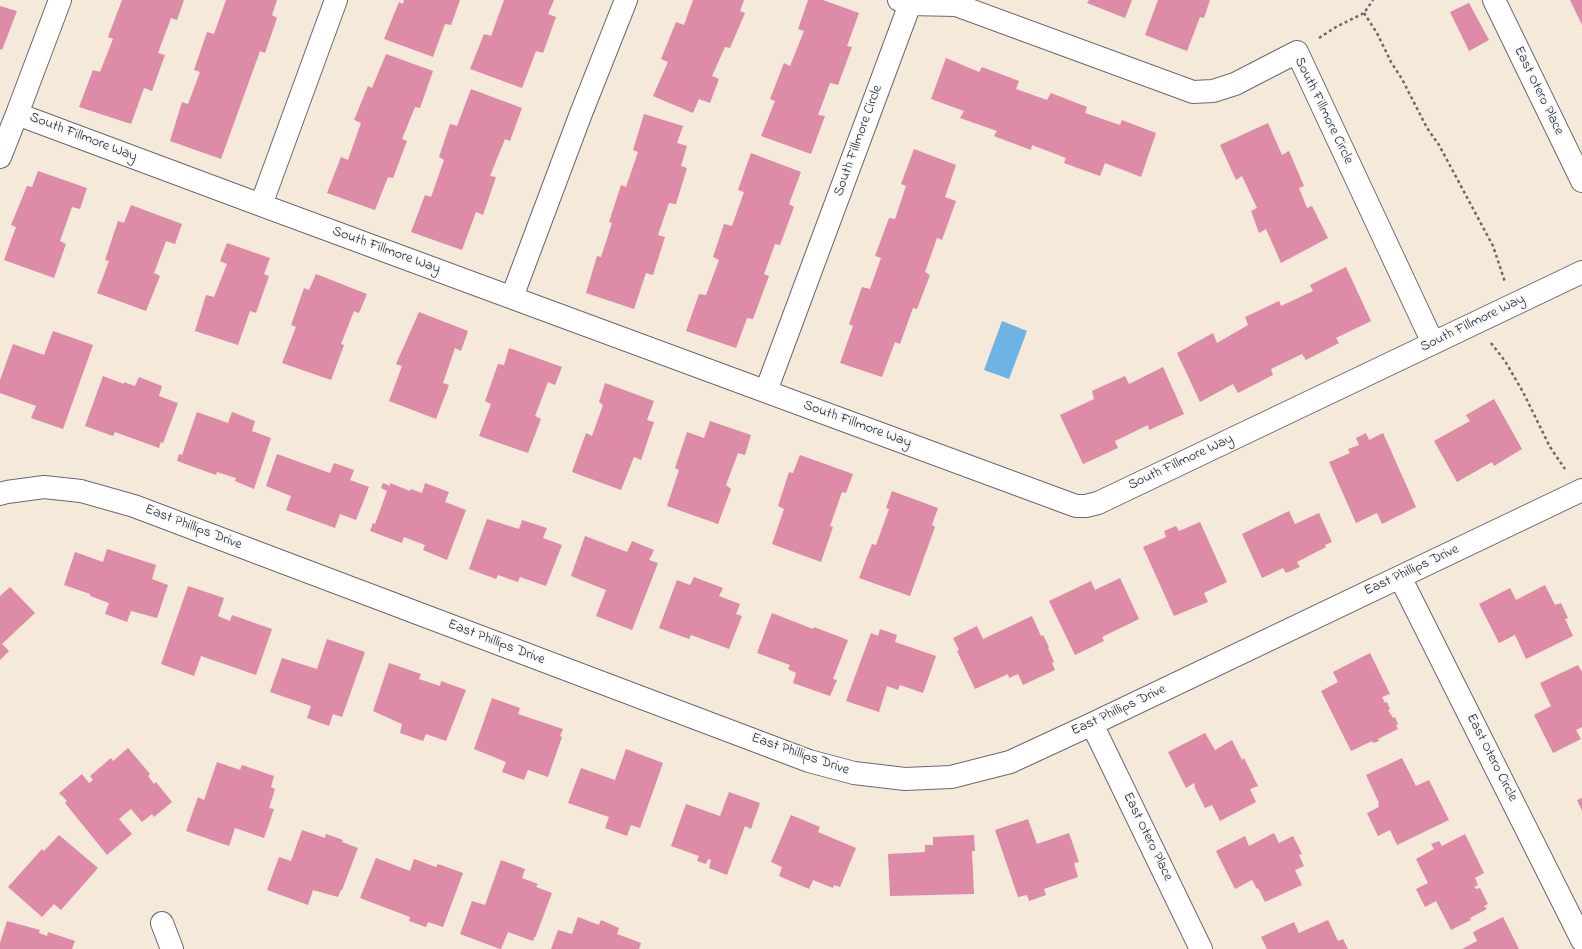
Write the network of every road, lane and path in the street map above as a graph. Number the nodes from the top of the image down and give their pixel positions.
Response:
1 (60, 0) edge
2 (626, 0) edge
3 (1373, 0) edge
4 (1494, 0) edge
5 (904, 2) edge
6 (333, 7) edge
7 (1364, 13) junction
8 (1297, 52) junction
9 (17, 114) junction
10 (0, 158) edge
11 (1582, 181) edge
12 (261, 205) junction
13 (1582, 272) edge
14 (1498, 284) dead end
15 (512, 297) junction
16 (1477, 322) junction
17 (1433, 343) junction
18 (766, 391) junction
19 (1567, 470) dead end
20 (1582, 490) edge
21 (0, 494) edge
22 (1400, 577) junction
23 (1092, 724) junction
24 (162, 923) dead end
25 (1582, 940) edge
26 (172, 949) edge
27 (1201, 949) edge

1 - 9 street, South Fillmore Way
2 - 15 street
3 - 7 path
4 - 11 street, East Otero Place
5 - 8 street, South Fillmore Circle
5 - 18 street, South Fillmore Circle
6 - 12 street
7 - 8 path
7 - 14 path
8 - 17 street, South Fillmore Circle
9 - 10 street, South Fillmore Way
9 - 12 street, South Fillmore Way
12 - 15 street, South Fillmore Way
13 - 16 street, South Fillmore Way
15 - 18 street, South Fillmore Way
16 - 17 street, South Fillmore Way
16 - 19 path
17 - 18 street, South Fillmore Way
20 - 22 street, East Phillips Drive
21 - 23 street, East Phillips Drive
22 - 23 street, East Phillips Drive
22 - 25 street, East Otero Circle
23 - 27 street, East Otero Place
24 - 26 street

